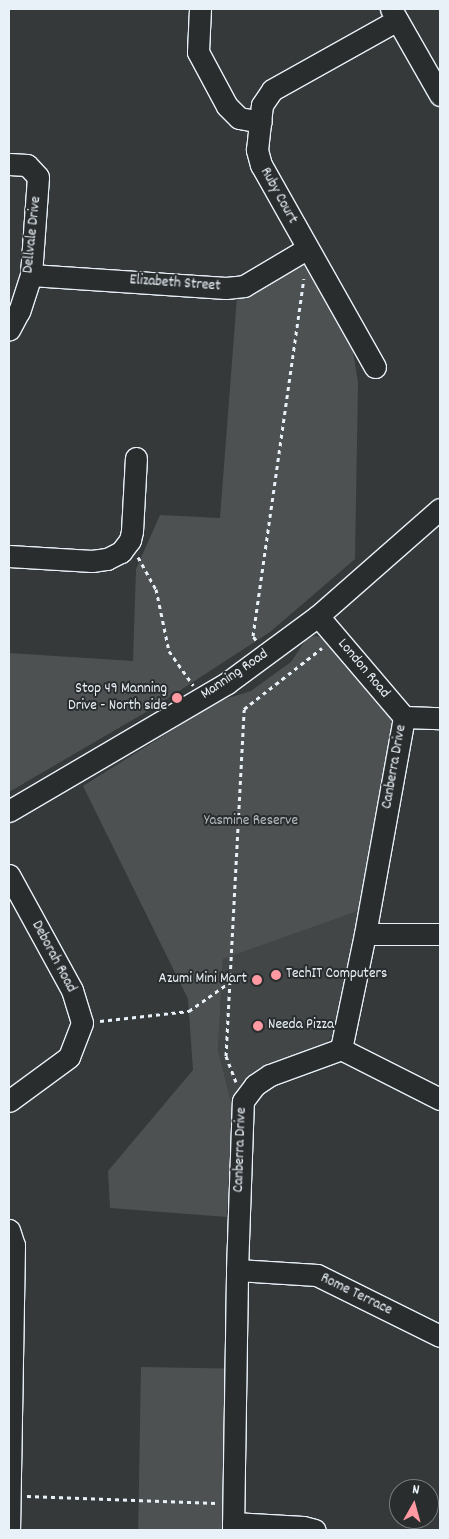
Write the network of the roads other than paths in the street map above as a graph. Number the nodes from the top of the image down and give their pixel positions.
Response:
1 (200, 9) edge
2 (394, 14) edge
3 (440, 95) edge
4 (261, 122) junction
5 (9, 164) edge
6 (308, 248) junction
7 (31, 275) junction
8 (9, 330) edge
9 (375, 367) dead end
10 (136, 458) dead end
11 (440, 509) edge
12 (9, 556) edge
13 (318, 616) junction
14 (404, 717) junction
15 (440, 718) edge
16 (9, 811) edge
17 (9, 875) edge
18 (365, 934) junction
19 (440, 934) edge
20 (341, 1049) junction
21 (440, 1098) edge
22 (9, 1101) edge
23 (9, 1230) edge
24 (237, 1270) junction
25 (440, 1336) edge
26 (9, 1490) edge
27 (9, 1495) edge
28 (233, 1519) edge
29 (10, 1530) edge
30 (315, 1530) edge

1 - 4 street
2 - 3 street
2 - 4 street, Ruby Court
4 - 6 street, Ruby Court
5 - 7 street, Dellvale Drive
6 - 7 street, Elizabeth Street
6 - 9 street, Ruby Court
7 - 8 street, Dellvale Drive
10 - 12 street
11 - 13 street, Manning Road
13 - 14 street, London Road
13 - 16 street, Manning Road
14 - 15 street
14 - 18 street, Canberra Drive
17 - 22 street, Deborah Road
18 - 19 street
18 - 20 street, Canberra Drive
20 - 21 street
20 - 24 street, Canberra Drive
23 - 26 street
24 - 25 street, Rome Terrace
24 - 28 street, Canberra Drive
26 - 27 street
27 - 29 street
28 - 30 street

